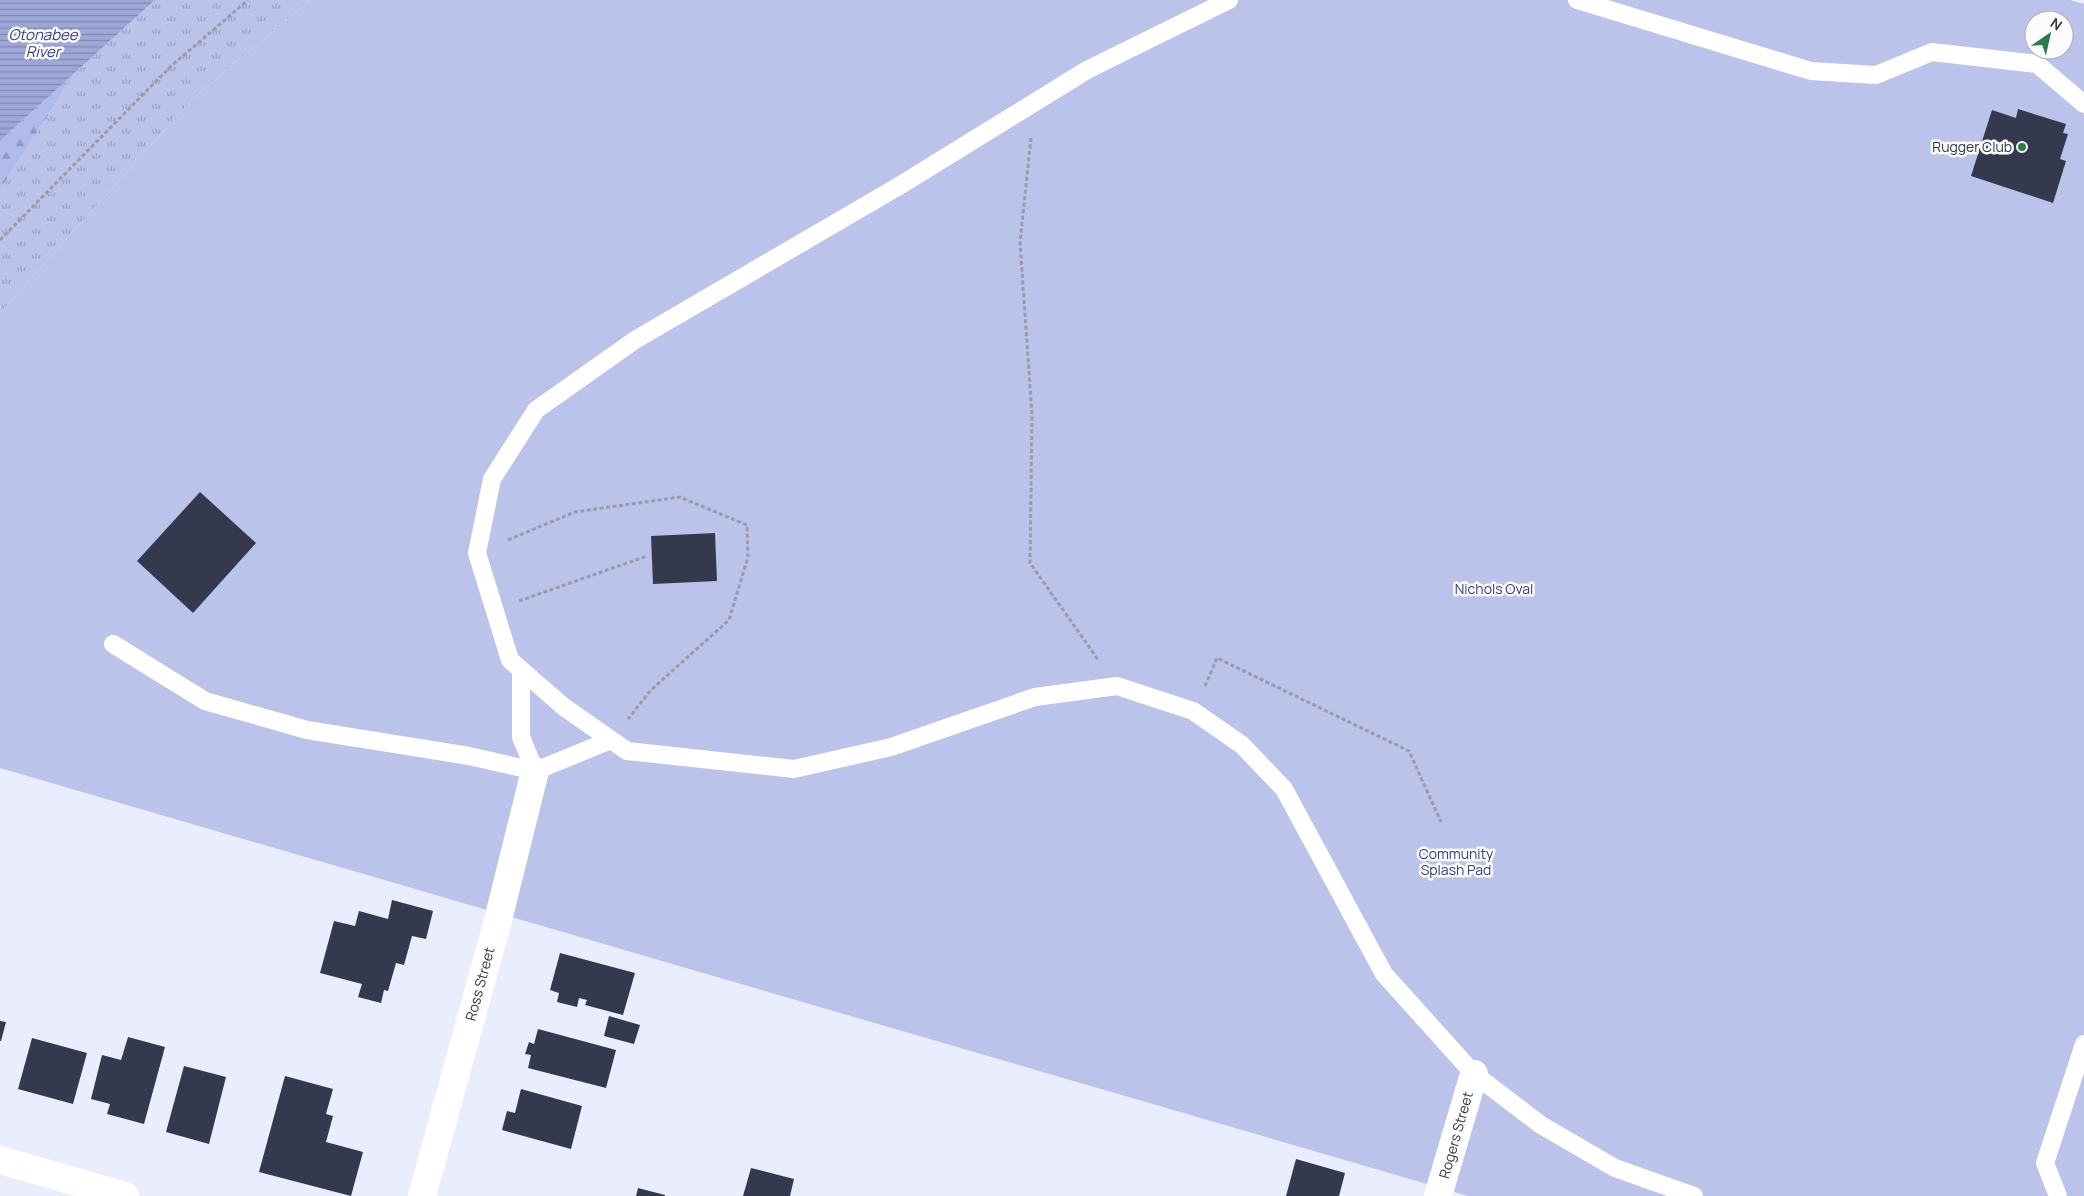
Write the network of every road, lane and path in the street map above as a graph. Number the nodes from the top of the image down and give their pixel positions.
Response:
1 (248, 0) edge
2 (1229, 0) edge
3 (1577, 0) edge
4 (1034, 102) junction
5 (2084, 104) edge
6 (0, 240) edge
7 (478, 553) junction
8 (647, 556) dead end
9 (495, 609) junction
10 (113, 644) dead end
11 (521, 670) junction
12 (1117, 686) junction
13 (1193, 711) junction
14 (611, 740) junction
15 (535, 771) junction
16 (1441, 822) dead end
17 (2084, 1044) edge
18 (1474, 1074) junction
19 (0, 1160) edge
20 (125, 1196) edge
21 (422, 1196) edge
22 (1438, 1196) edge
23 (1694, 1196) edge
24 (2058, 1196) edge

1 - 6 path
2 - 4 lane
3 - 5 lane
4 - 7 lane
4 - 12 path
7 - 9 lane
7 - 14 path
8 - 9 path
9 - 11 lane
10 - 15 lane
11 - 14 lane
11 - 15 lane
12 - 13 lane
12 - 14 lane
13 - 16 path
13 - 18 lane
14 - 15 lane
15 - 21 street, Ross Street
17 - 24 lane
18 - 22 street, Rogers Street
18 - 23 lane
19 - 20 street

